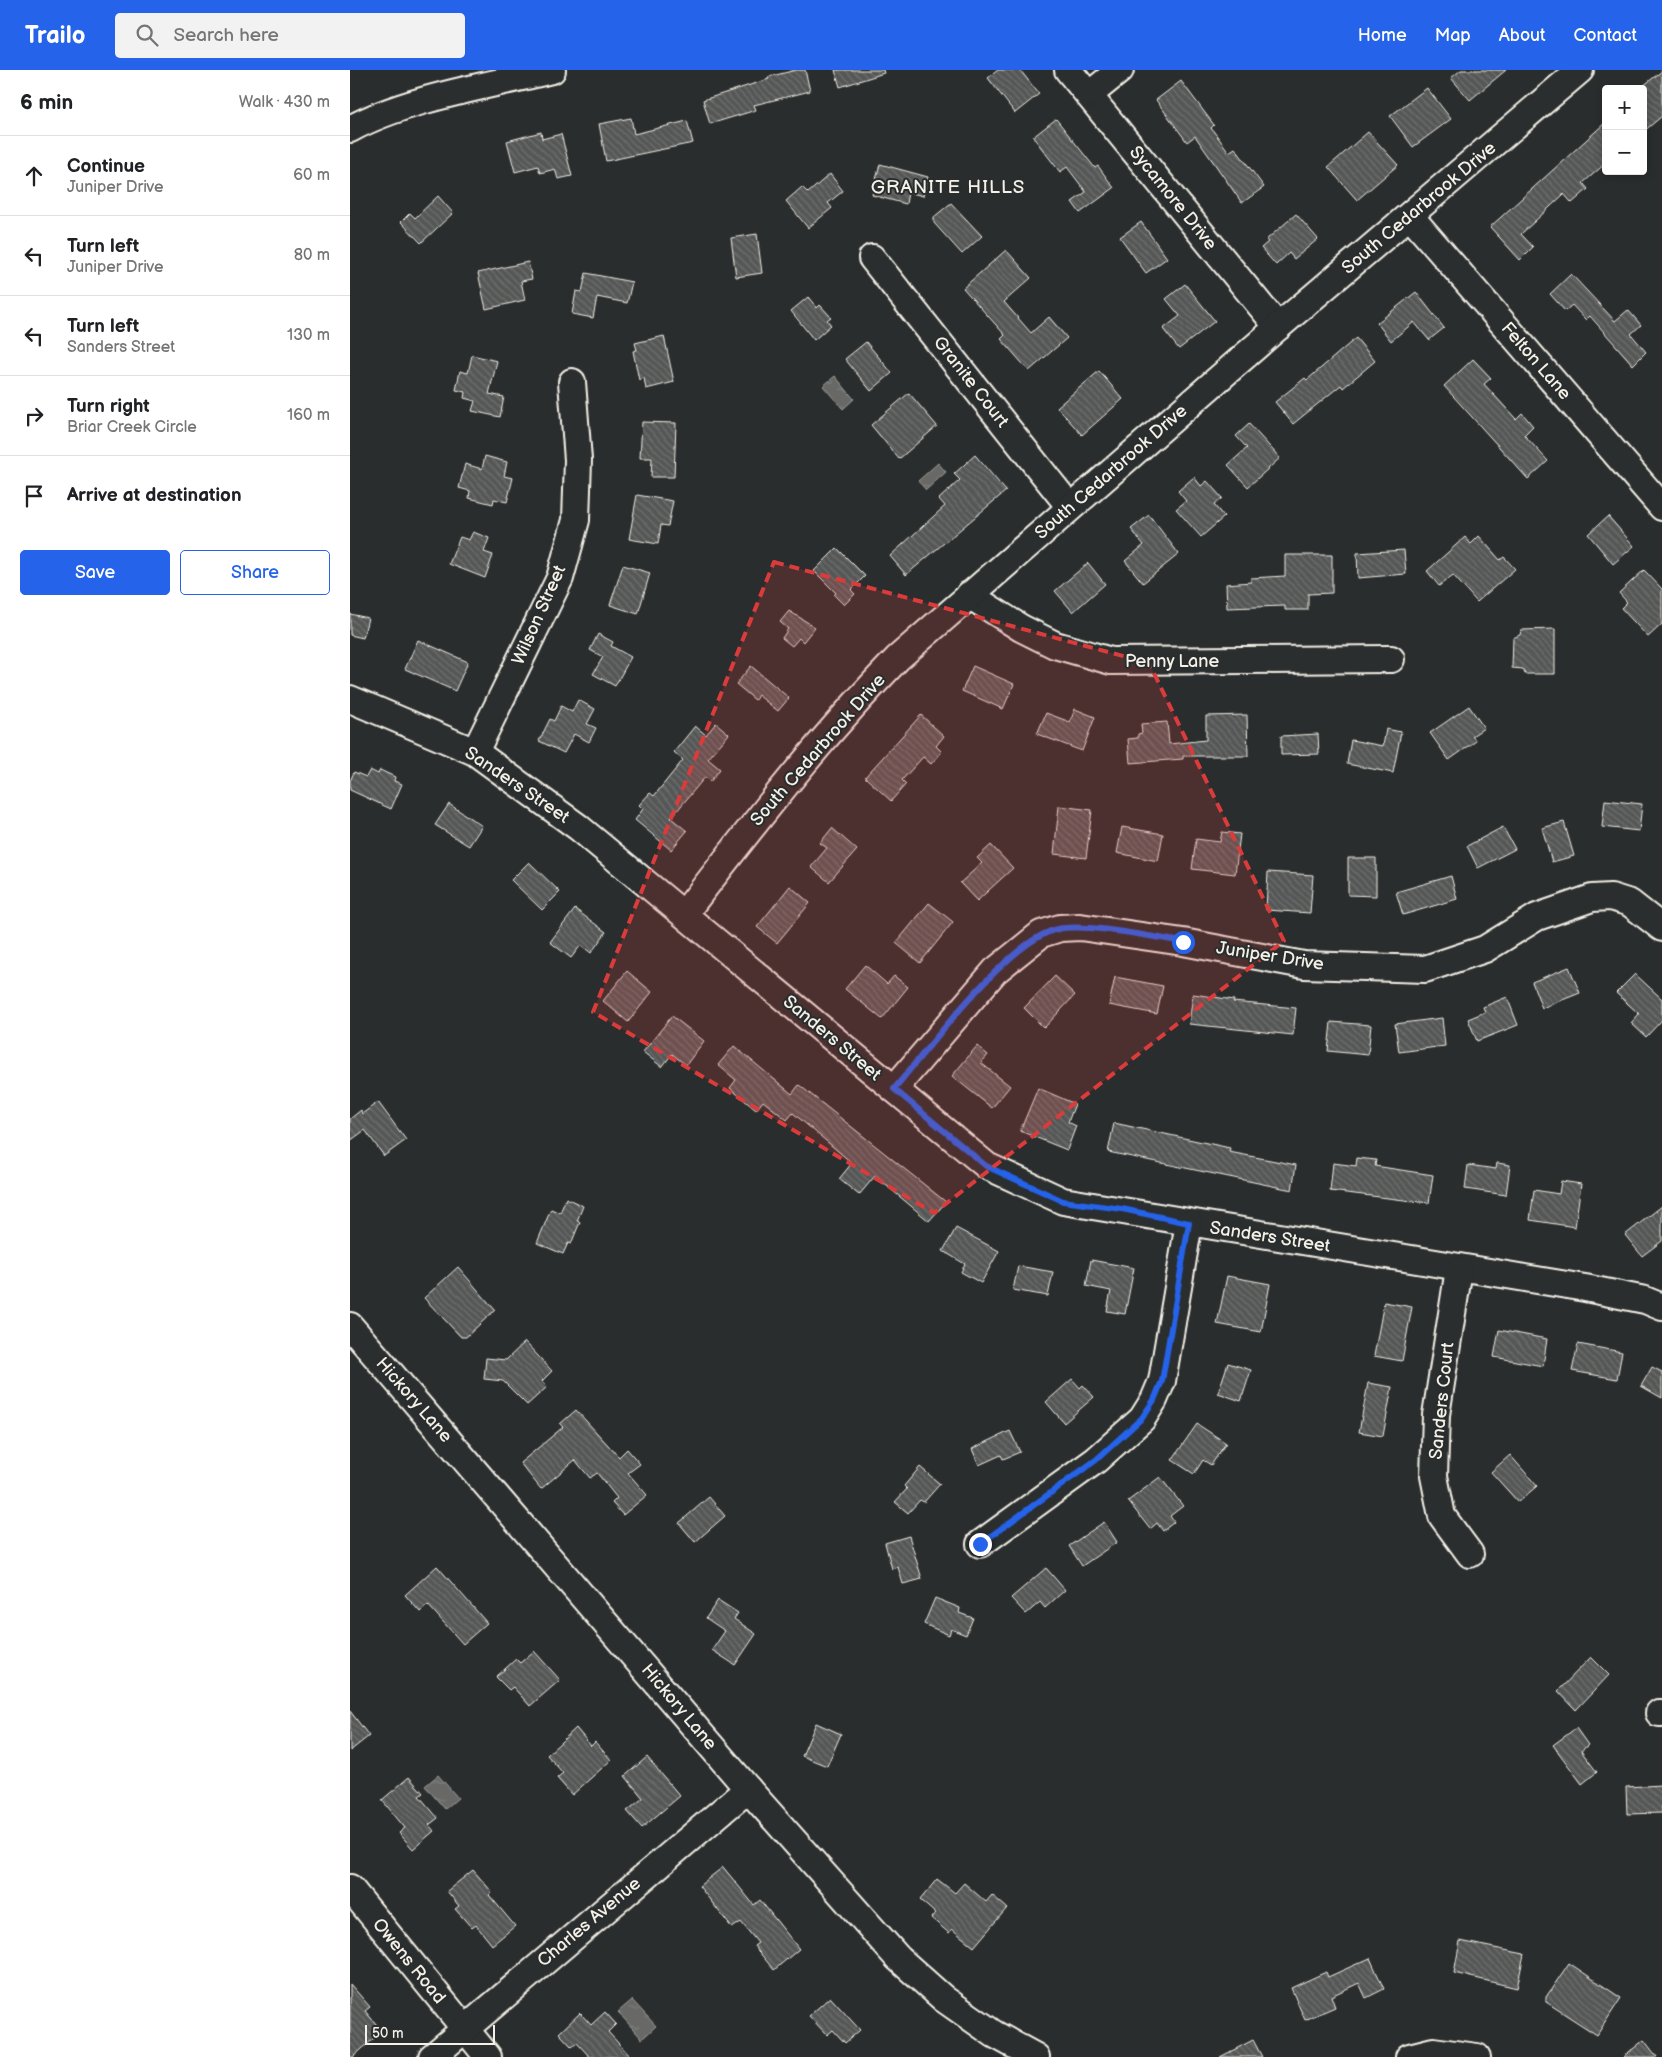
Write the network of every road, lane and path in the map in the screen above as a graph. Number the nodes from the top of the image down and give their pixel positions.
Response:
1 (552, 70) edge
2 (1068, 70) edge
3 (1120, 70) edge
4 (1580, 70) edge
5 (1089, 95) junction
6 (350, 129) edge
7 (1410, 216) junction
8 (872, 258) dead end
9 (1278, 327) junction
10 (572, 382) dead end
11 (1070, 507) junction
12 (1662, 507) edge
13 (969, 595) junction
14 (1391, 659) dead end
15 (350, 699) edge
16 (475, 752) junction
17 (684, 914) junction
18 (1662, 928) edge
19 (894, 1089) junction
20 (1189, 1223) junction
21 (1459, 1268) junction
22 (1662, 1307) edge
23 (350, 1326) edge
24 (980, 1544) dead end
25 (1470, 1554) dead end
26 (748, 1789) junction
27 (350, 1888) edge
28 (465, 2029) junction
29 (432, 2057) edge
30 (488, 2057) edge
31 (1036, 2057) edge
32 (1409, 2057) edge
33 (1477, 2057) edge

1 - 6 street
2 - 5 street, Sycamore Drive
3 - 5 street
4 - 7 street, South Cedarbrook Drive
5 - 9 street, Sycamore Drive
7 - 9 street, South Cedarbrook Drive
7 - 12 street, Felton Lane
8 - 11 street, Granite Court
9 - 11 street, South Cedarbrook Drive
10 - 16 street, Wilson Street
11 - 13 street, South Cedarbrook Drive
13 - 14 street, Penny Lane
13 - 17 street, South Cedarbrook Drive
15 - 16 street, Sanders Street
16 - 17 street, Sanders Street
17 - 19 street, Sanders Street
18 - 19 street, Juniper Drive
19 - 20 street, Sanders Street
20 - 21 street, Sanders Street
20 - 24 street
21 - 22 street, Sanders Street
21 - 25 street, Sanders Court
23 - 26 street, Hickory Lane
26 - 28 street, Charles Avenue
26 - 31 street, Hickory Lane
27 - 28 street, Owens Road
28 - 29 street, Charles Avenue
28 - 30 street, Owens Road
32 - 33 street

